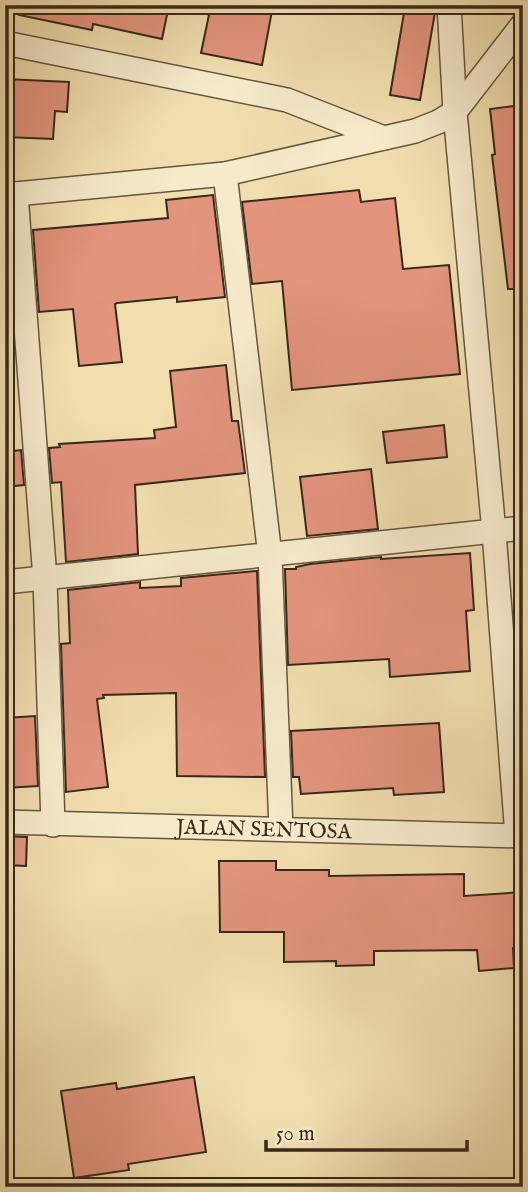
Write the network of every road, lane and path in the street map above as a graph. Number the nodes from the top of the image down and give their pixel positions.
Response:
1 (449, 5) edge
2 (523, 24) edge
3 (5, 43) edge
4 (454, 111) junction
5 (384, 138) junction
6 (225, 174) junction
7 (11, 195) edge
8 (523, 528) edge
9 (494, 532) junction
10 (270, 556) junction
11 (45, 579) junction
12 (5, 582) edge
13 (5, 822) edge
14 (53, 825) junction
15 (281, 829) junction
16 (520, 836) edge

1 - 4 street
2 - 4 street
3 - 5 street
4 - 5 street
4 - 9 street
5 - 6 street
6 - 7 street
6 - 10 street
7 - 11 street
8 - 9 street
9 - 10 street
9 - 16 street
10 - 11 street
10 - 15 street
11 - 12 street
11 - 14 street
13 - 14 street, JALAN SENTOSA
14 - 15 street, JALAN SENTOSA
15 - 16 street, JALAN SENTOSA

